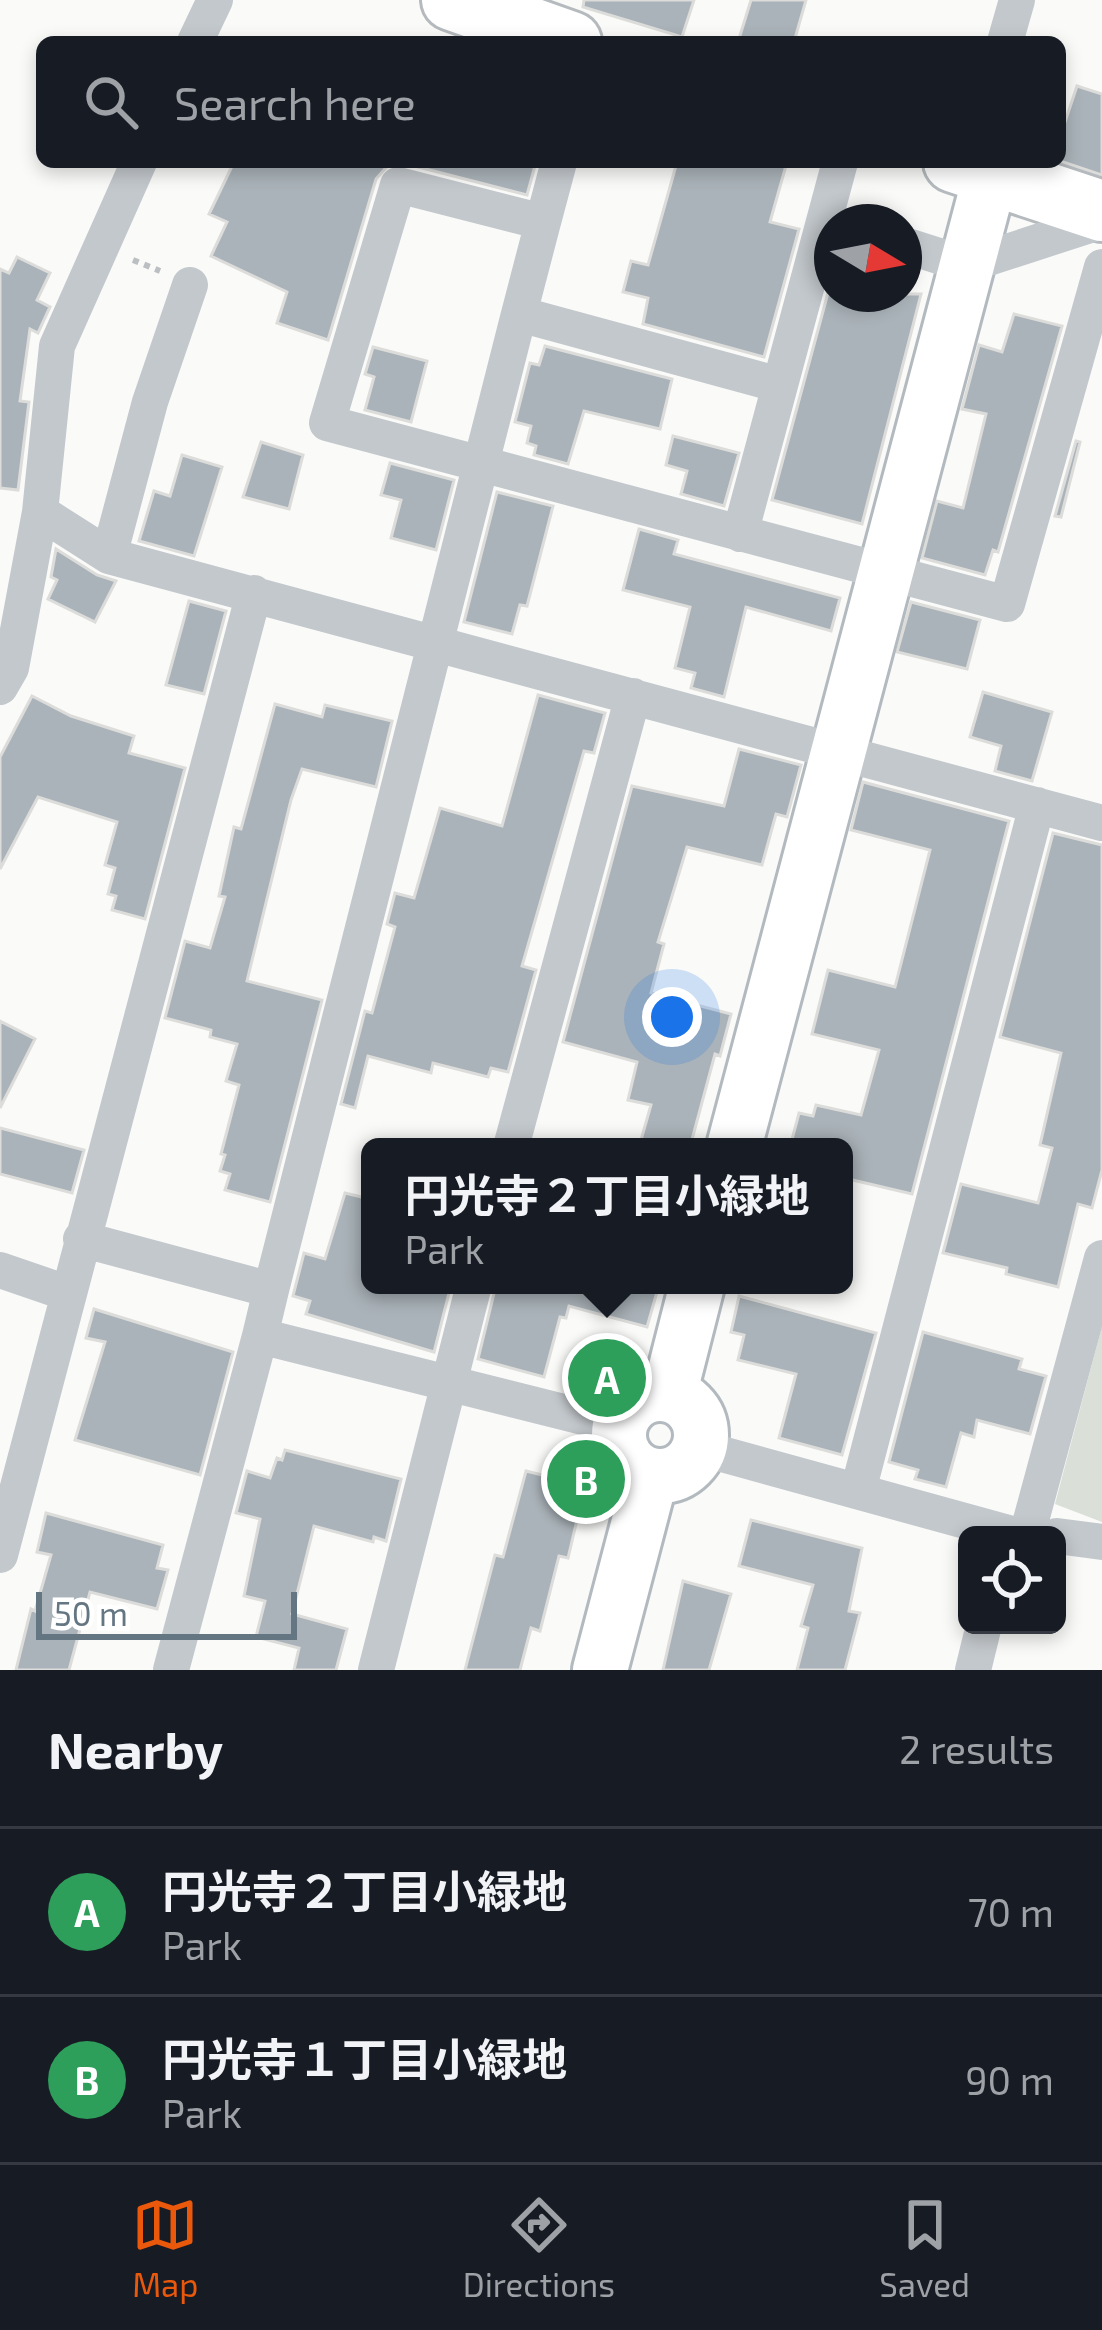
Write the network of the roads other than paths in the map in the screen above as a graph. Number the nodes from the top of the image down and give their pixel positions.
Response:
1 (215, 0) edge
2 (452, 0) edge
3 (1017, 0) edge
4 (198, 36) edge
5 (554, 36) edge
6 (1007, 36) edge
7 (137, 168) edge
8 (557, 168) edge
9 (839, 168) edge
10 (972, 168) edge
11 (978, 168) edge
12 (831, 204) edge
13 (1102, 211) edge
14 (1102, 221) edge
15 (543, 222) junction
16 (922, 251) edge
17 (967, 266) junction
18 (1102, 268) edge
19 (814, 269) edge
20 (190, 285) road end
21 (519, 314) junction
22 (780, 385) junction
23 (481, 464) junction
24 (40, 512) junction
25 (740, 534) junction
26 (110, 556) junction
27 (886, 574) junction
28 (254, 593) junction
29 (434, 642) junction
30 (0, 687) edge
31 (633, 696) junction
32 (838, 751) junction
33 (1037, 806) junction
34 (1102, 824) edge
35 (514, 1138) edge
36 (736, 1138) edge
37 (81, 1239) junction
38 (1102, 1258) edge
39 (0, 1270) edge
40 (272, 1290) junction
41 (67, 1293) junction
42 (472, 1294) edge
43 (696, 1294) edge
44 (260, 1336) junction
45 (448, 1382) junction
46 (668, 1395) junction
47 (620, 1426) junction
48 (700, 1448) junction
49 (651, 1476) junction
50 (857, 1491) junction
51 (985, 1526) edge
52 (1017, 1526) edge
53 (1066, 1537) edge
54 (1102, 1542) edge
55 (0, 1555) edge
56 (982, 1634) edge
57 (171, 1670) edge
58 (376, 1670) edge
59 (600, 1670) edge
60 (973, 1670) edge

1 - 4 street
2 - 5 main road
3 - 6 street
7 - 24 street
8 - 15 street
9 - 12 street
10 - 17 street
11 - 13 main road
14 - 17 street
15 - 21 street
15 - 23 street
16 - 17 street
17 - 27 street
18 - 27 street
19 - 22 street
20 - 26 street
21 - 22 street
21 - 23 street
22 - 25 street
23 - 25 street
23 - 29 street
24 - 26 street
24 - 30 street
25 - 27 street
26 - 28 street
27 - 32 street
28 - 29 street
28 - 37 street
29 - 31 street
29 - 40 street
31 - 32 street
31 - 35 street
32 - 33 street
32 - 36 street
33 - 34 street
33 - 50 street
37 - 40 street
37 - 41 street
38 - 52 street
39 - 41 street
40 - 44 street
41 - 55 street
42 - 45 street
43 - 46 street
44 - 45 street
44 - 57 street
45 - 47 street
45 - 58 street
46 - 47 street
46 - 48 street
47 - 49 street
48 - 49 street
48 - 50 street
49 - 59 street
50 - 51 street
53 - 54 street
56 - 60 street

